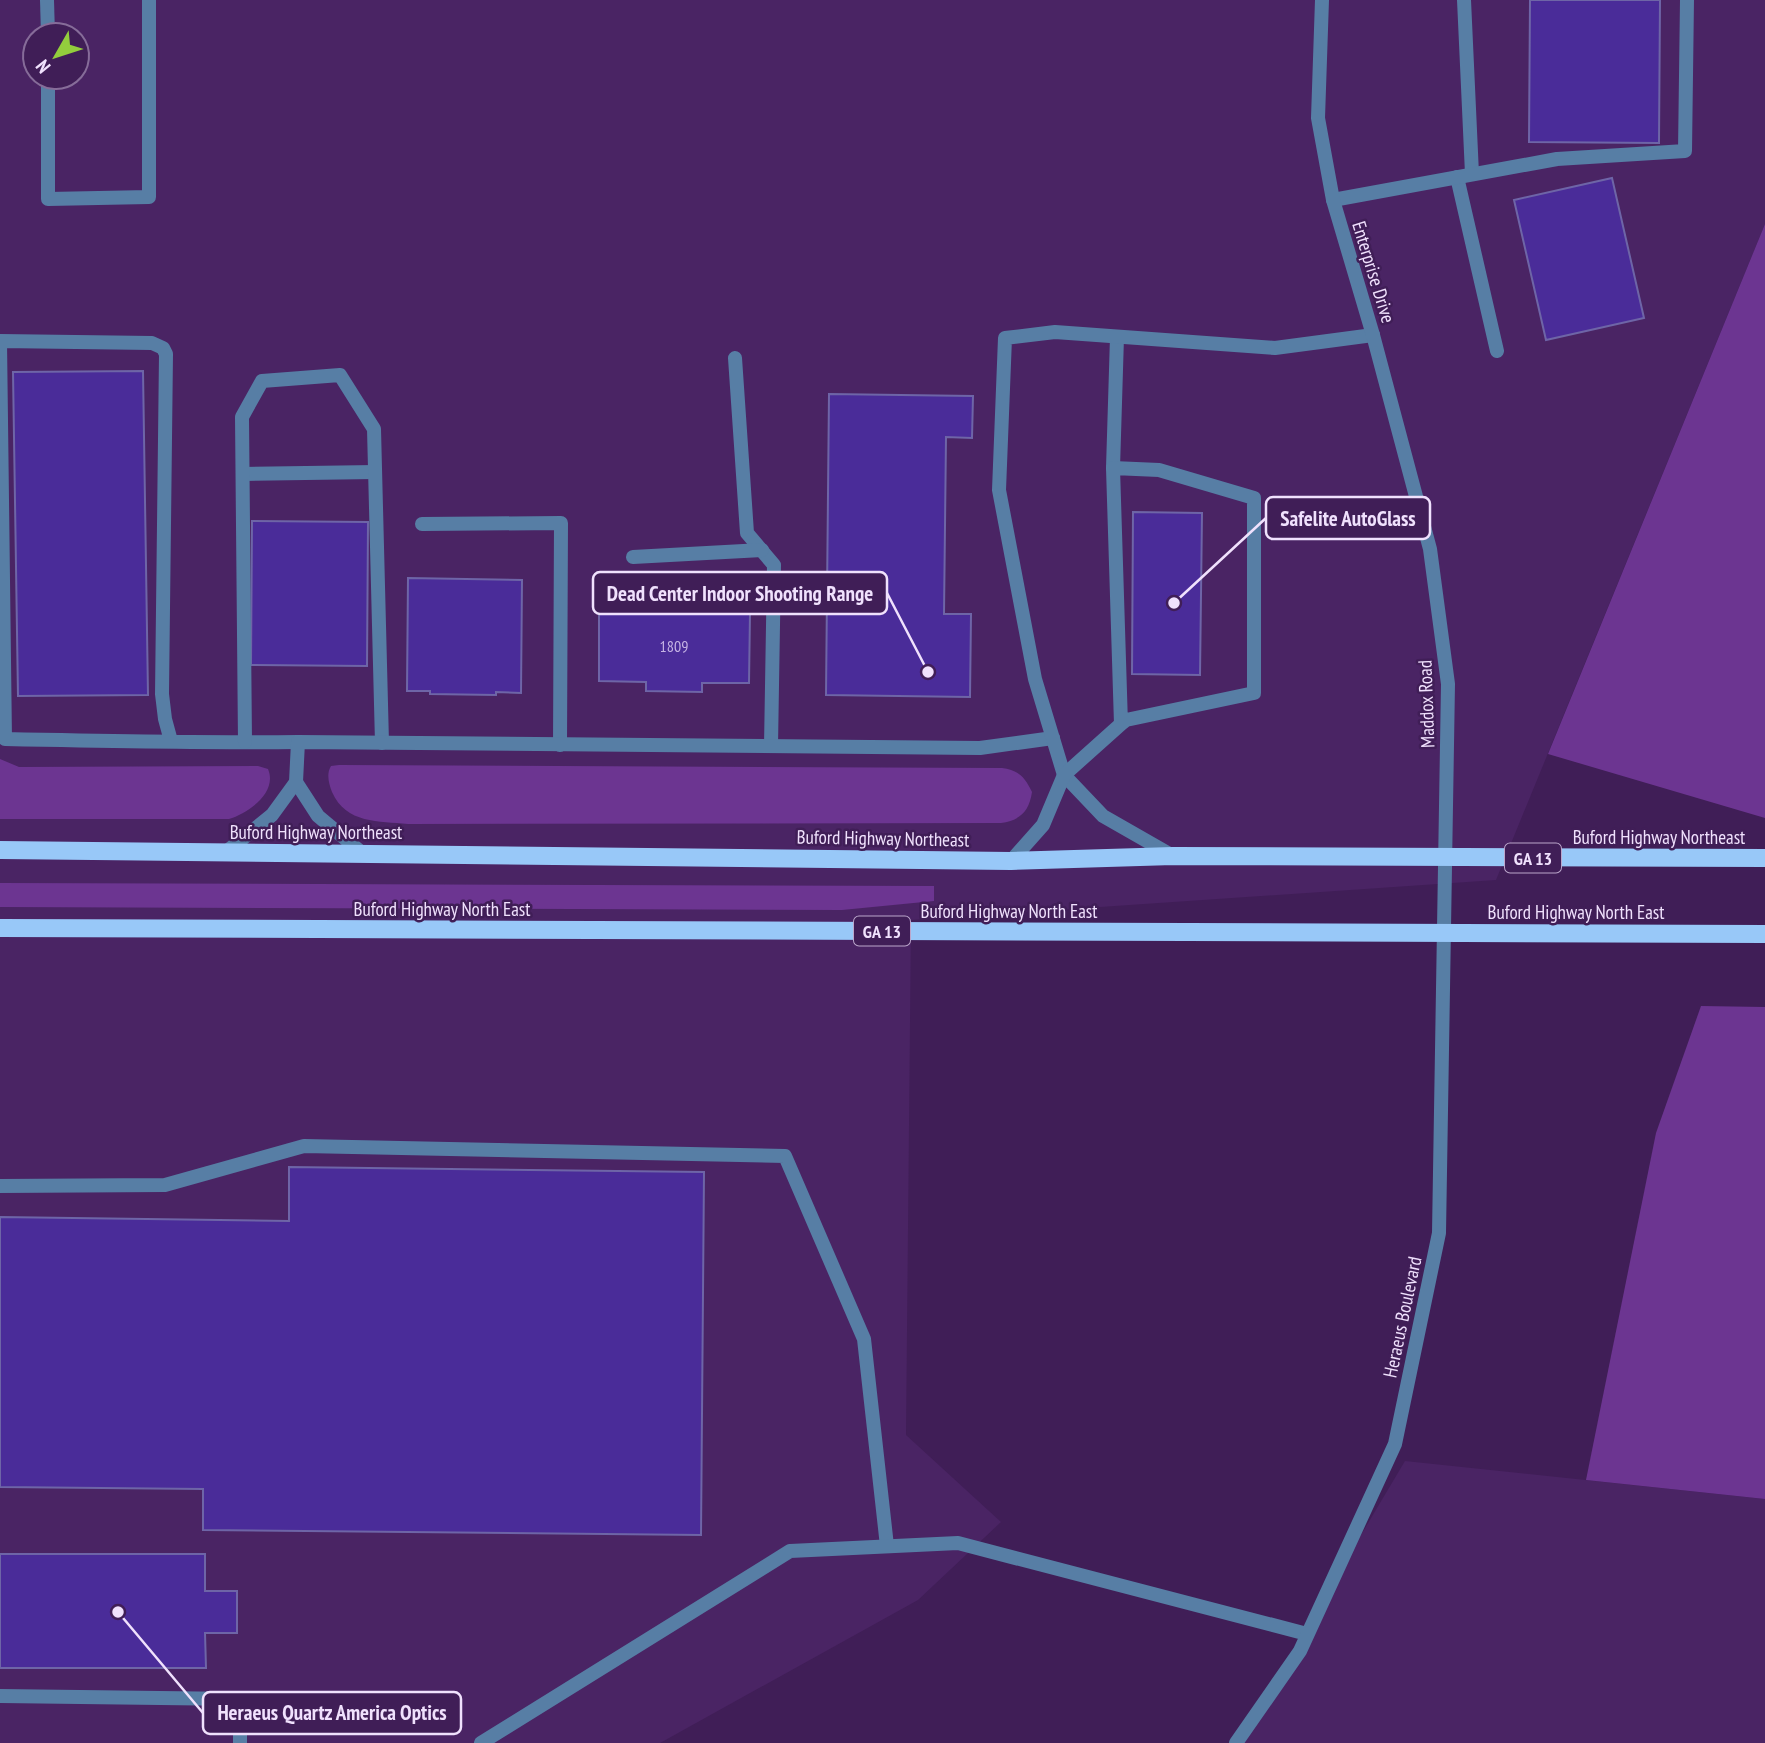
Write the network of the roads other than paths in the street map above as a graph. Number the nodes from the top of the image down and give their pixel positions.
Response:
1 (47, 0) edge
2 (149, 0) edge
3 (1322, 0) edge
4 (1464, 0) edge
5 (1687, 0) edge
6 (48, 21) edge
7 (48, 91) edge
8 (1465, 176) junction
9 (1333, 200) junction
10 (1373, 335) junction
11 (1118, 337) junction
12 (0, 341) edge
13 (1497, 351) dead end
14 (735, 358) dead end
15 (1113, 468) junction
16 (375, 472) junction
17 (243, 474) junction
18 (422, 524) dead end
19 (1430, 549) joint
20 (762, 550) junction
21 (633, 557) dead end
22 (1121, 724) junction
23 (1053, 738) junction
24 (171, 741) junction
25 (245, 742) junction
26 (298, 742) junction
27 (382, 743) junction
28 (560, 745) junction
29 (771, 746) junction
30 (1064, 775) junction
31 (296, 782) junction
32 (0, 850) edge
33 (226, 852) junction
34 (361, 852) junction
35 (1173, 856) junction
36 (1446, 857) junction
37 (1765, 858) edge
38 (1011, 861) junction
39 (0, 928) edge
40 (1445, 933) junction
41 (1765, 934) edge
42 (0, 1186) edge
43 (887, 1546) junction
44 (1307, 1634) junction
45 (0, 1696) edge
46 (240, 1743) edge
47 (481, 1743) edge
48 (1236, 1743) edge

1 - 6 street
2 - 7 street
3 - 9 street, Enterprise Drive
4 - 8 street
5 - 8 street
8 - 9 street
8 - 13 street
9 - 10 street, Enterprise Drive
10 - 11 street
10 - 19 street, Enterprise Drive
11 - 15 street
11 - 23 street
12 - 24 street
12 - 24 street
14 - 20 street
15 - 22 street
15 - 22 street
16 - 17 street
16 - 17 street
16 - 27 street
17 - 25 street
18 - 28 street
19 - 36 street, Maddox Road
20 - 21 street
20 - 29 street
22 - 30 street
23 - 29 street
23 - 30 street
24 - 25 street
25 - 26 street
26 - 27 street
26 - 31 street
27 - 28 street
28 - 29 street
30 - 35 street
30 - 38 street
31 - 33 street
31 - 34 street
32 - 33 main road, Buford Highway Northeast / GA 13
33 - 34 main road, Buford Highway Northeast / GA 13
34 - 38 main road, Buford Highway Northeast / GA 13
35 - 36 main road, Buford Highway Northeast / GA 13
35 - 38 main road, Buford Highway Northeast / GA 13
36 - 37 main road, Buford Highway Northeast / GA 13
36 - 40 street, Heraeus Boulevard
39 - 40 main road, Buford Highway North East / GA 13
40 - 41 main road, Buford Highway North East / GA 13
40 - 44 street, Heraeus Boulevard
42 - 43 street
43 - 44 street
43 - 47 street
44 - 48 street, Heraeus Boulevard
45 - 46 street

